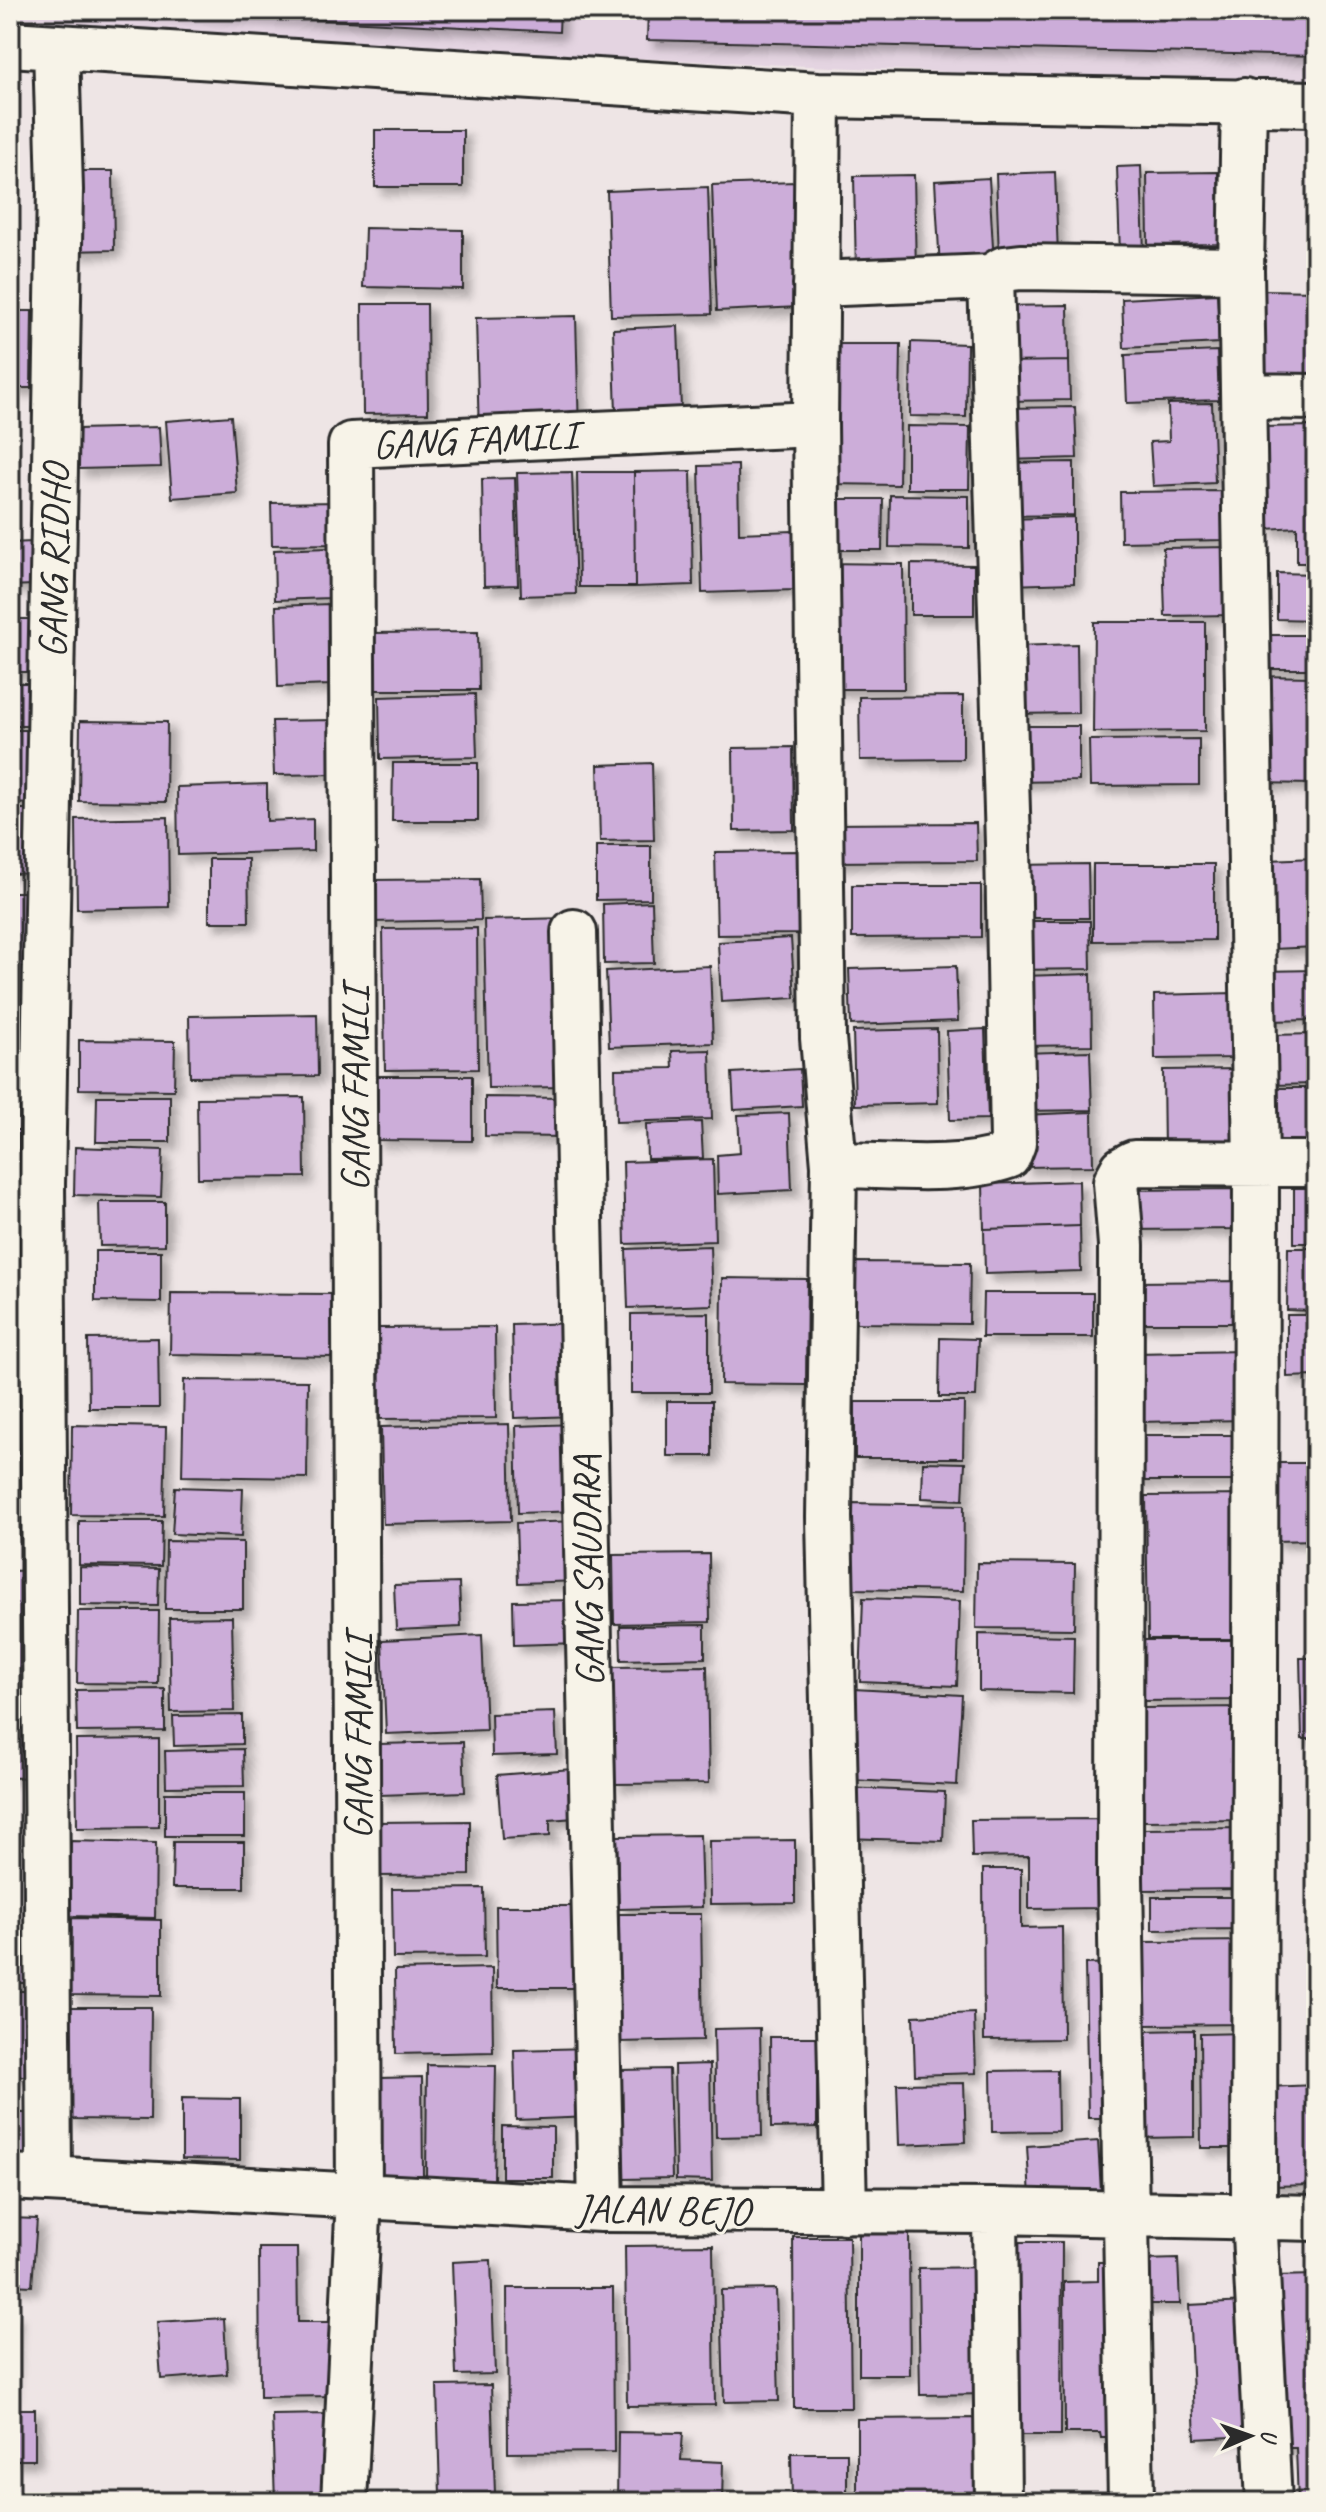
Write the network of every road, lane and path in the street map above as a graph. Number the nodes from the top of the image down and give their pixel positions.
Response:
1 (10, 44) edge
2 (56, 47) junction
3 (818, 95) junction
4 (1244, 101) junction
5 (1316, 104) edge
6 (1241, 270) junction
7 (991, 277) junction
8 (816, 284) junction
9 (1244, 396) junction
10 (1316, 397) edge
11 (815, 424) junction
12 (574, 932) dead end
13 (1316, 1164) edge
14 (834, 1165) junction
15 (1256, 1165) junction
16 (29, 2178) edge
17 (359, 2197) junction
18 (601, 2209) junction
19 (844, 2211) junction
20 (995, 2211) junction
21 (1125, 2214) junction
22 (1254, 2216) junction
23 (1316, 2218) edge
24 (344, 2502) edge
25 (998, 2502) edge
26 (1131, 2502) edge
27 (1269, 2502) edge

1 - 2 street
2 - 3 street
2 - 16 street, GANG RIDHO
3 - 4 street
3 - 8 street
4 - 5 street
4 - 6 street
6 - 7 street
6 - 9 street
7 - 8 street
7 - 14 street
8 - 11 street
9 - 10 street
9 - 15 street
11 - 14 street
11 - 17 street, GANG FAMILI
12 - 18 street, GANG SAUDARA
13 - 15 street
14 - 19 street
15 - 21 street
15 - 22 street
16 - 17 street, JALAN BEJO
17 - 18 street, JALAN BEJO
17 - 24 street
18 - 19 street, JALAN BEJO
19 - 20 street, JALAN BEJO
20 - 21 street, JALAN BEJO
20 - 25 street
21 - 22 street, JALAN BEJO
21 - 26 street
22 - 23 street, JALAN BEJO
22 - 27 street

